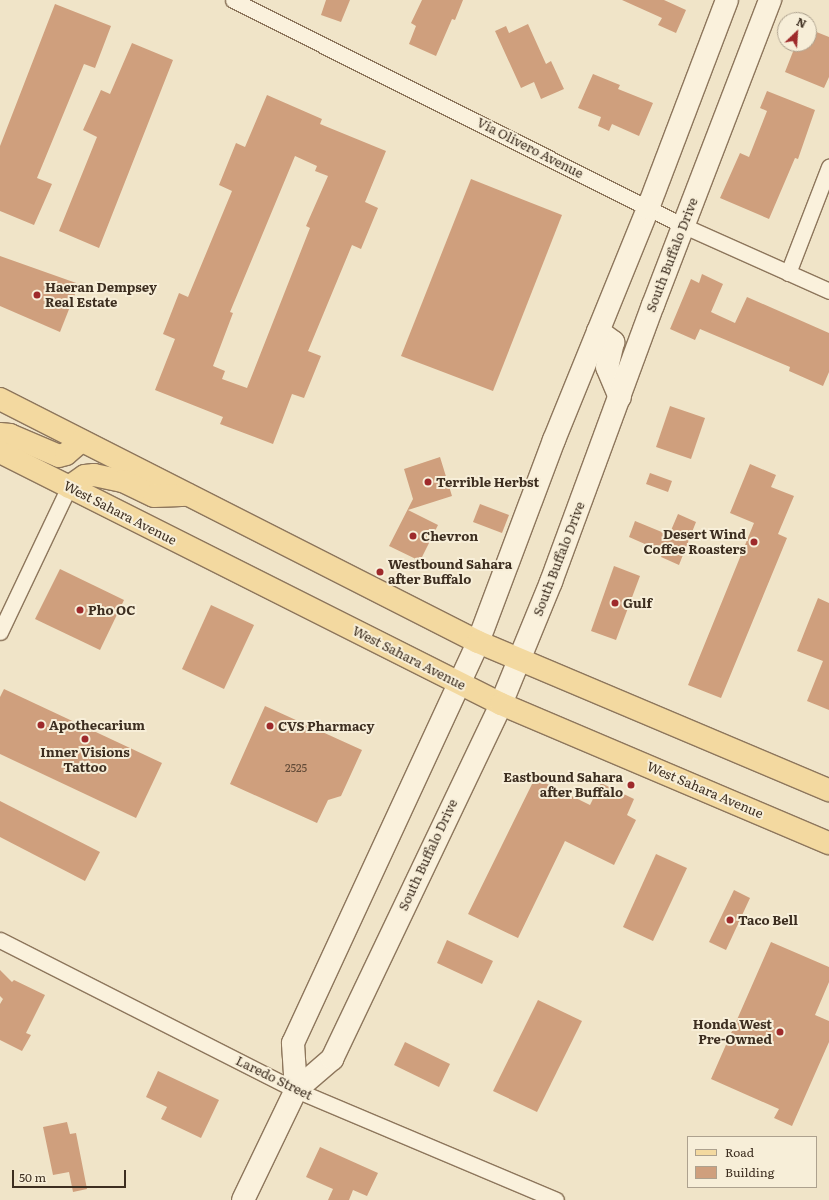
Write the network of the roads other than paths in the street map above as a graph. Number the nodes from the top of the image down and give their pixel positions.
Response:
1 (233, 0) edge
2 (727, 0) edge
3 (770, 0) edge
4 (829, 167) edge
5 (648, 208) junction
6 (684, 226) junction
7 (788, 274) junction
8 (829, 291) edge
9 (598, 331) junction
10 (620, 397) junction
11 (0, 400) edge
12 (0, 434) edge
13 (81, 441) junction
14 (0, 452) edge
15 (69, 487) junction
16 (189, 495) junction
17 (0, 632) edge
18 (478, 642) junction
19 (520, 659) junction
20 (460, 684) junction
21 (501, 704) junction
22 (829, 790) edge
23 (829, 843) edge
24 (0, 940) edge
25 (296, 1090) junction
26 (243, 1200) edge
27 (556, 1200) edge

1 - 5 street, Via Olivero Avenue
2 - 5 main road, South Buffalo Drive
3 - 6 main road, South Buffalo Drive
4 - 7 street
5 - 6 street, Via Olivero Avenue
5 - 9 main road, South Buffalo Drive
6 - 7 street, Via Olivero Avenue
6 - 10 main road, South Buffalo Drive
7 - 8 street, Via Olivero Avenue
9 - 10 main road
9 - 18 main road, South Buffalo Drive
10 - 19 main road, South Buffalo Drive
11 - 13 main road
12 - 13 main road
13 - 16 main road
14 - 15 main road, West Sahara Avenue
15 - 16 main road
15 - 17 street
15 - 20 main road, West Sahara Avenue
16 - 18 main road
18 - 19 main road
18 - 20 main road, South Buffalo Drive
19 - 21 main road, South Buffalo Drive
19 - 22 main road
20 - 21 main road, West Sahara Avenue
20 - 25 main road, South Buffalo Drive
21 - 23 main road, West Sahara Avenue
21 - 25 main road, South Buffalo Drive
24 - 25 street, Laredo Street
25 - 26 main road, South Buffalo Drive
25 - 27 street, Laredo Street

